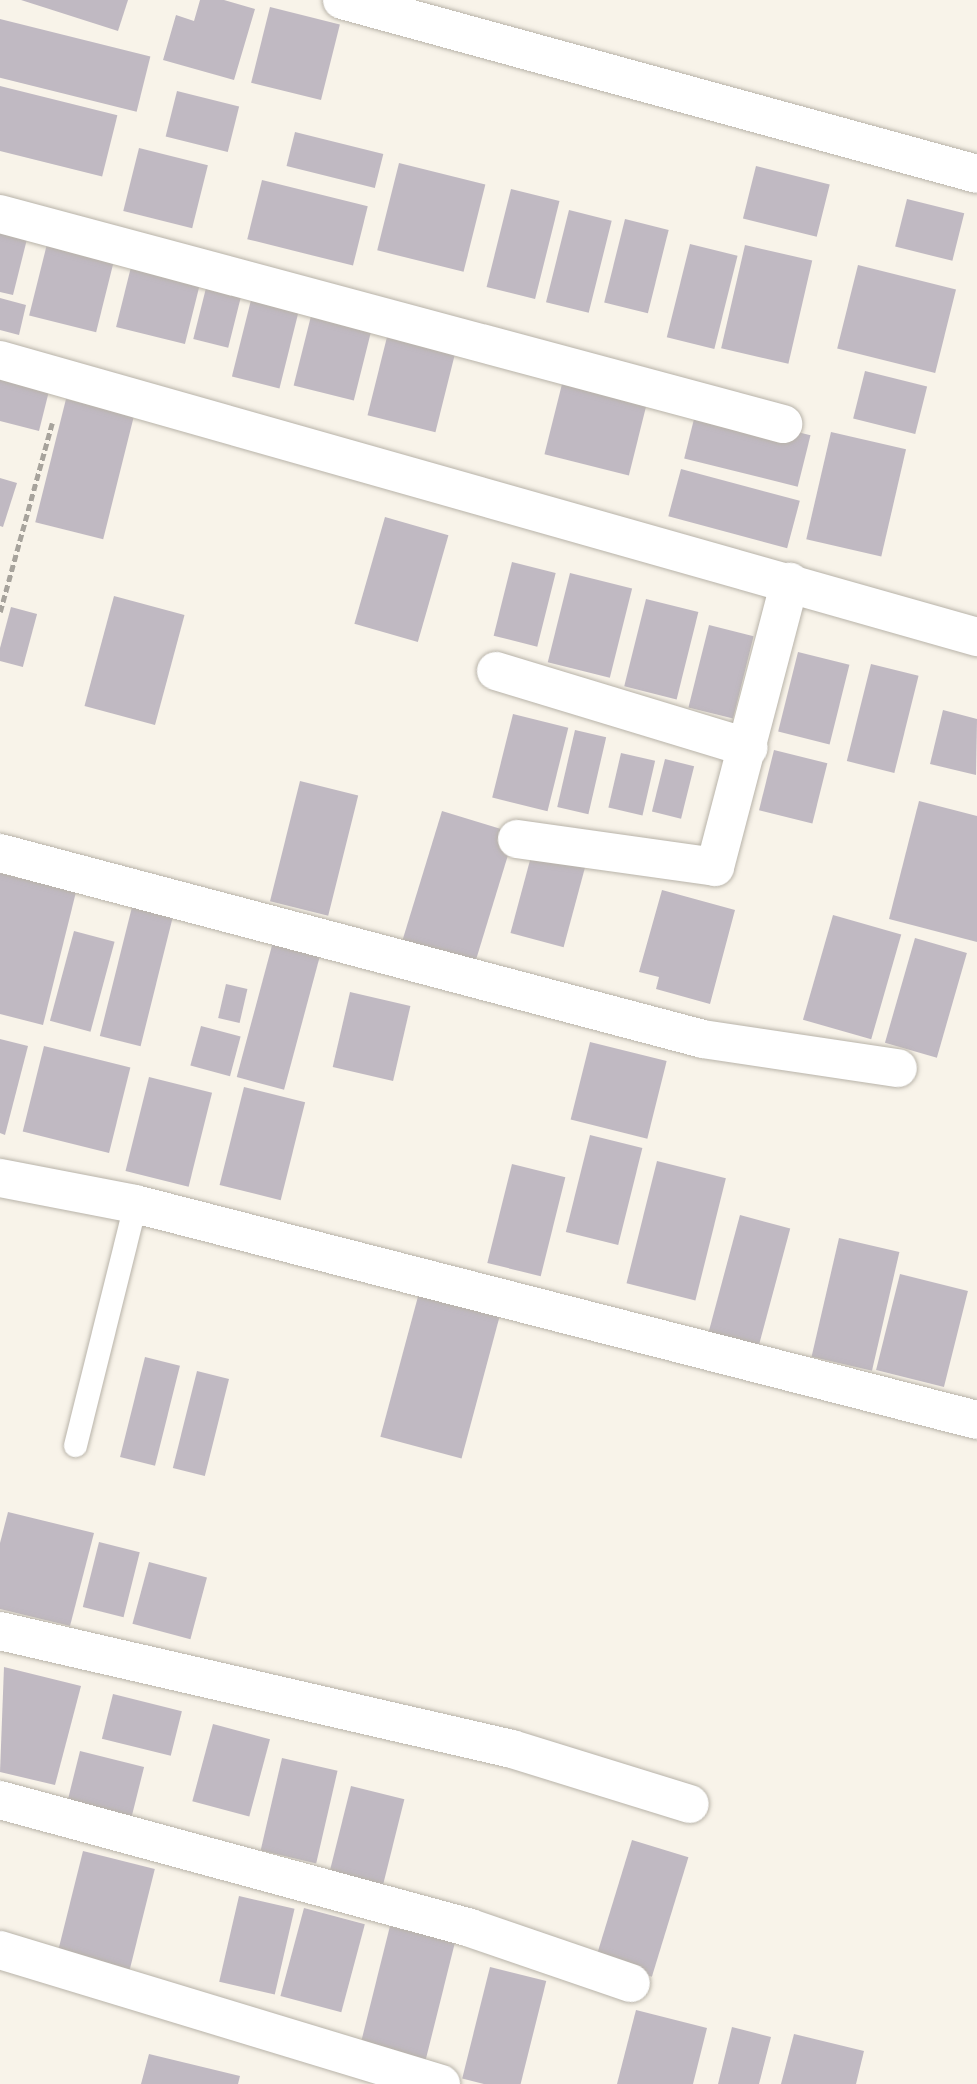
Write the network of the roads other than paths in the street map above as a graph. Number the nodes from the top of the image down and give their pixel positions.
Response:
1 (342, 0) edge
2 (977, 174) edge
3 (0, 214) edge
4 (0, 360) edge
5 (783, 424) dead end
6 (790, 582) junction
7 (977, 637) edge
8 (496, 671) dead end
9 (750, 748) junction
10 (517, 839) dead end
11 (0, 853) edge
12 (898, 1068) dead end
13 (0, 1178) edge
14 (135, 1204) junction
15 (977, 1420) edge
16 (75, 1445) dead end
17 (0, 1630) edge
18 (0, 1800) edge
19 (690, 1804) dead end
20 (0, 1950) edge
21 (631, 1983) dead end
22 (441, 2084) edge

1 - 2 street
3 - 5 street
4 - 6 street
6 - 7 street
6 - 9 street
8 - 9 street
9 - 10 street
11 - 12 street
13 - 14 street
14 - 15 street
14 - 16 lane
17 - 19 street
18 - 21 street
20 - 22 street

